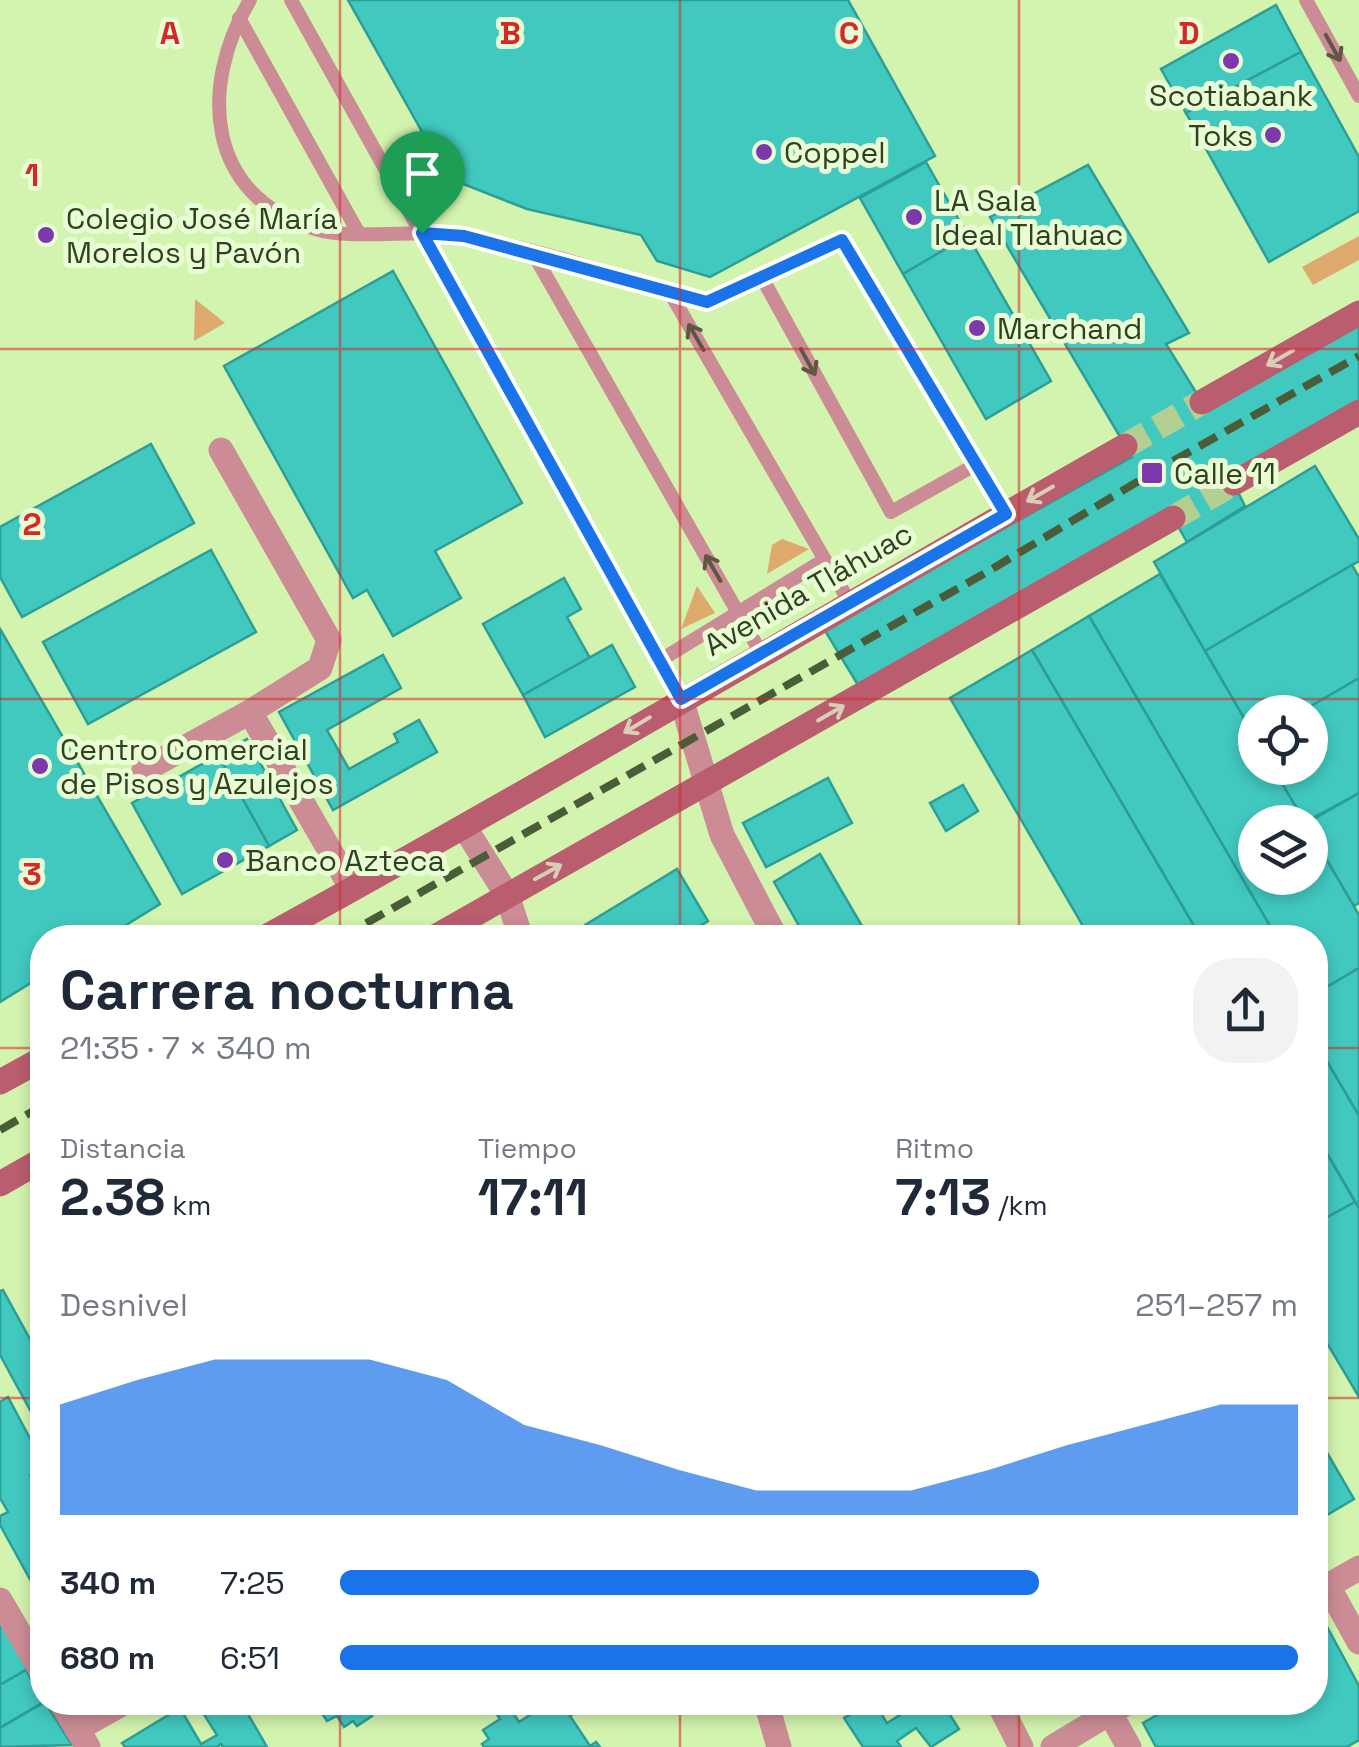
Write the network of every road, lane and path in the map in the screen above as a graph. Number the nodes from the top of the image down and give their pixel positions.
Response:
1 (250, 0) edge
2 (291, 0) edge
3 (1306, 0) edge
4 (239, 18) junction
5 (1359, 96) edge
6 (358, 232) junction
7 (422, 233) junction
8 (533, 253) junction
9 (761, 276) junction
10 (669, 291) junction
11 (1359, 313) edge
12 (1202, 402) tunnel mouth
13 (1359, 412) edge
14 (1125, 446) tunnel mouth
15 (221, 450) dead end
16 (974, 466) junction
17 (1234, 483) tunnel mouth
18 (1006, 514) junction
19 (1173, 518) tunnel mouth
20 (824, 560) junction
21 (850, 603) junction
22 (738, 612) junction
23 (761, 653) junction
24 (659, 661) junction
25 (681, 699) junction
26 (250, 712) junction
27 (144, 770) dead end
28 (706, 784) junction
29 (464, 828) junction
30 (352, 889) junction
31 (507, 895) junction
32 (287, 925) edge
33 (455, 925) edge
34 (517, 925) edge
35 (769, 925) edge
36 (30, 1066) edge
37 (0, 1082) edge
38 (30, 1167) edge
39 (0, 1184) edge
40 (1359, 1568) edge
41 (1328, 1585) edge
42 (1328, 1599) edge
43 (0, 1600) edge
44 (1359, 1642) edge
45 (30, 1651) edge
46 (69, 1715) edge
47 (109, 1715) edge
48 (770, 1715) edge
49 (1004, 1715) edge
50 (1106, 1715) edge
51 (1120, 1715) edge
52 (82, 1738) edge
53 (779, 1747) edge
54 (1020, 1747) edge
55 (1053, 1747) edge
56 (1129, 1747) edge

1 - 4 lane
2 - 7 lane
3 -> 5 lane
4 - 6 lane
4 - 6 lane
6 - 7 lane
7 - 8 lane
7 - 24 lane
8 - 10 lane
22 -> 8 lane
9 - 10 lane
9 - 16 lane
9 -> 16 lane
20 -> 10 lane
11 -> 12 main road
13 - 17 main road
14 -> 18 main road, Avenida Tláhuac
15 - 26 street
16 - 18 lane
18 - 21 main road, Avenida Tláhuac
28 -> 19 main road
20 - 21 lane
20 - 22 lane
21 - 23 main road, Avenida Tláhuac
22 - 23 lane
22 - 24 lane
23 - 25 main road, Avenida Tláhuac
24 - 25 lane
25 - 28 street
25 -> 29 main road, Avenida Tláhuac
26 - 27 street
26 - 30 street
31 -> 28 main road
28 - 35 street
29 - 30 main road, Avenida Tláhuac
29 - 31 street
30 - 32 main road, Avenida Tláhuac
31 - 33 main road
31 - 34 street
36 - 37 main road
38 - 39 main road
40 - 41 street
42 - 44 street
43 - 45 street
46 - 52 street
47 - 52 street
48 - 53 street
49 - 54 street
50 - 55 street
51 - 56 street

